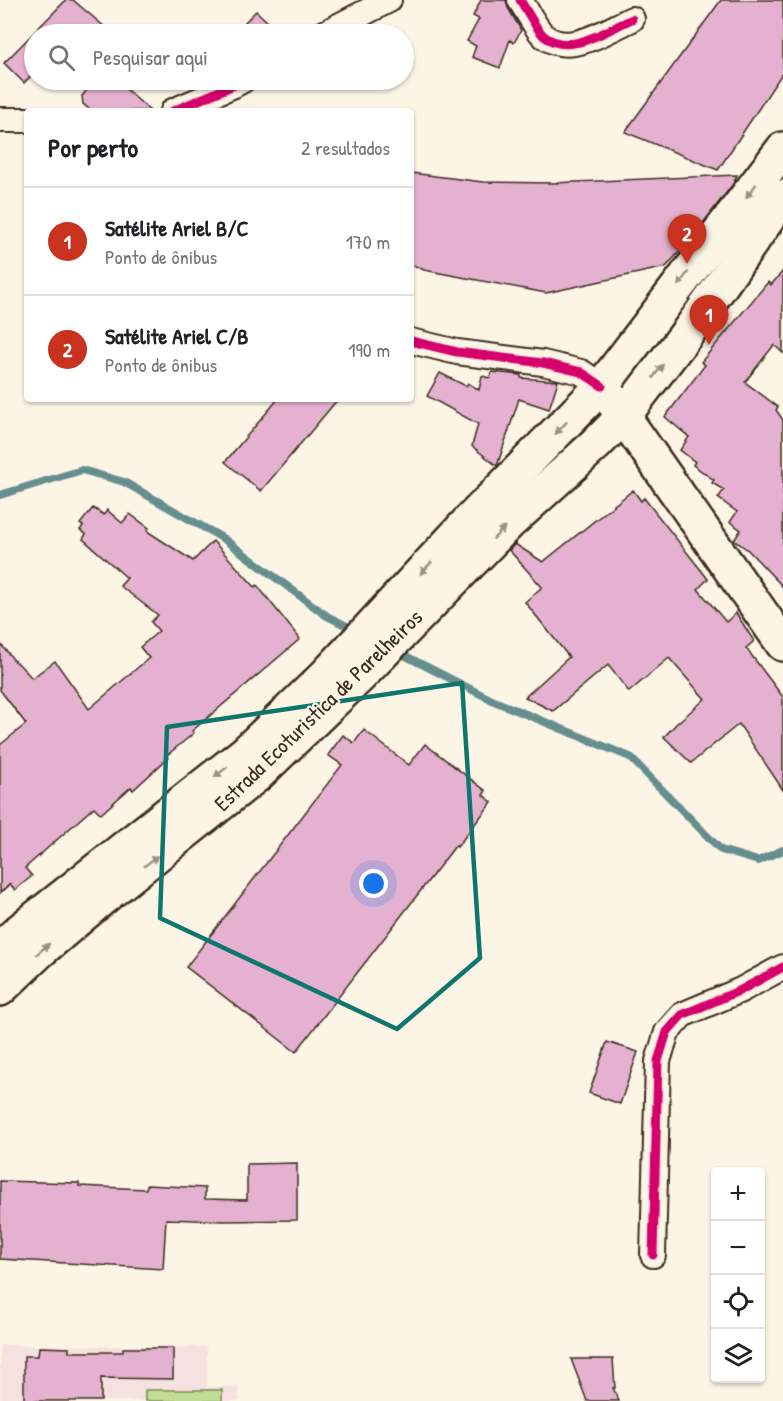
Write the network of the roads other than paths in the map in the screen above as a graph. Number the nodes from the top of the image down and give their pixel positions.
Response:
1 (388, 0) edge
2 (520, 0) edge
3 (632, 19) dead end
4 (341, 24) edge
5 (222, 90) edge
6 (180, 108) edge
7 (0, 120) edge
8 (24, 120) edge
9 (783, 149) edge
10 (783, 197) edge
11 (414, 342) edge
12 (602, 386) junction
13 (623, 417) junction
14 (387, 628) junction
15 (783, 644) edge
16 (350, 668) junction
17 (0, 949) edge
18 (783, 967) edge
19 (0, 988) edge
20 (653, 1255) dead end

1 - 4 street
2 - 3 street
5 - 6 street
7 - 8 street
9 -> 12 main road, Estrada Ecoturistica de Parelheiros
13 -> 10 main road, Estrada Ecoturistica de Parelheiros
11 - 12 street
12 - 13 main road
12 -> 14 main road, Estrada Ecoturistica de Parelheiros
14 -> 13 main road, Estrada Ecoturistica de Parelheiros
13 - 15 main road
14 - 16 main road, Estrada Ecoturistica de Parelheiros
16 -> 17 main road, Estrada Ecoturistica de Parelheiros
19 -> 16 main road, Estrada Ecoturistica de Parelheiros
18 - 20 street

